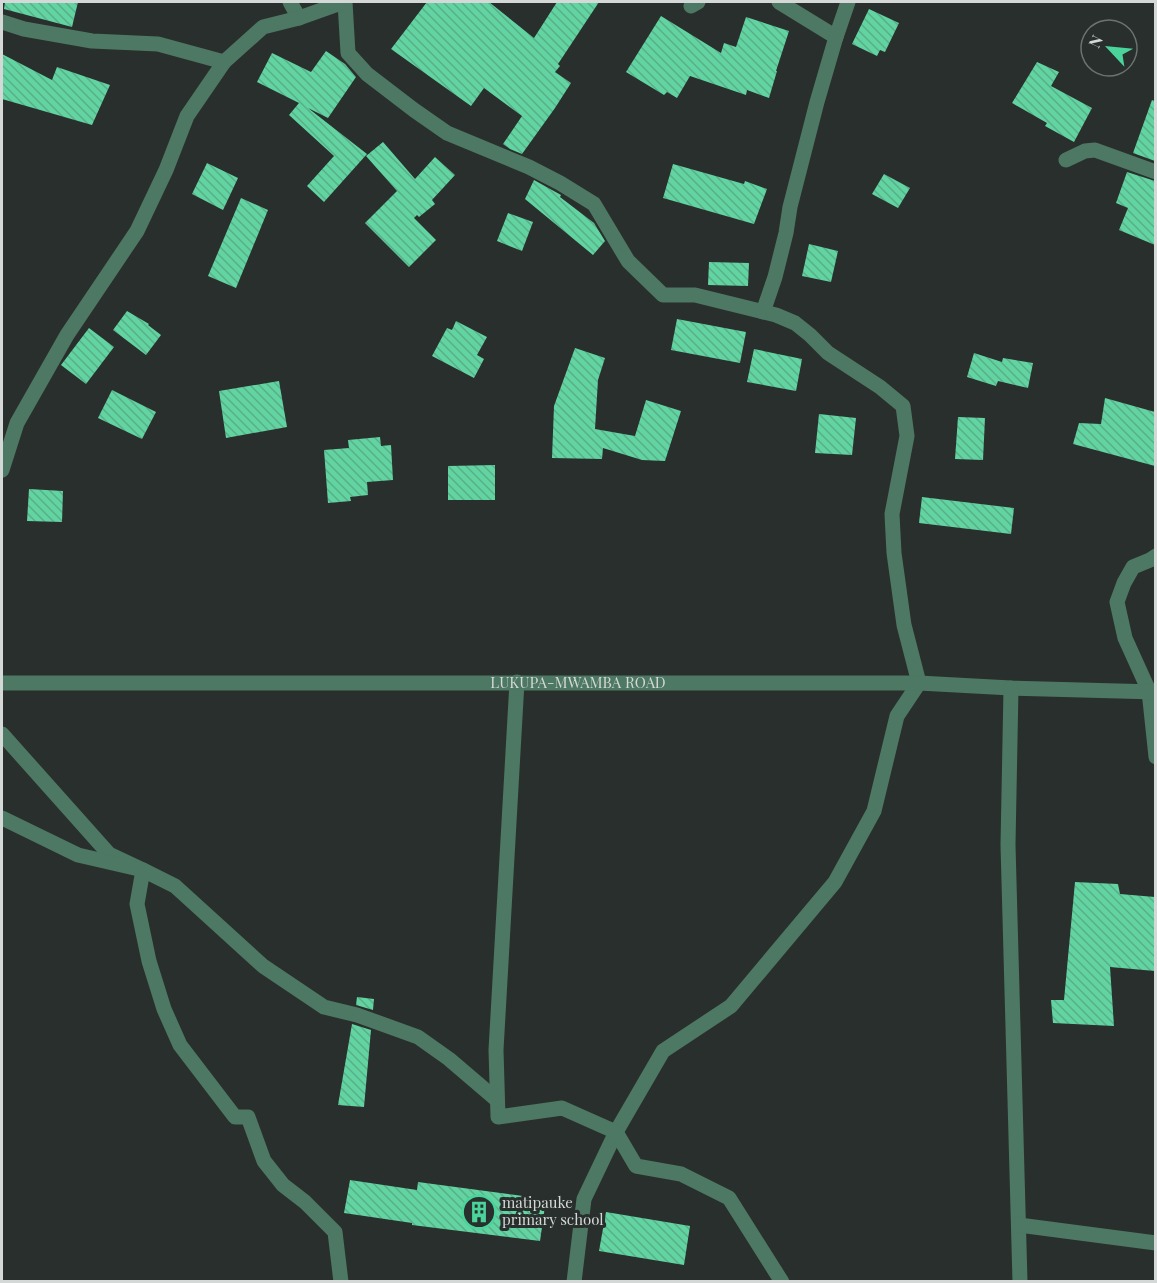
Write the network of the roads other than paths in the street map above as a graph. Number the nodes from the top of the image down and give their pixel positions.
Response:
1 (290, 2) edge
2 (344, 2) edge
3 (779, 2) edge
4 (848, 2) edge
5 (299, 18) junction
6 (2, 22) edge
7 (836, 36) junction
8 (224, 62) junction
9 (1066, 160) dead end
10 (1155, 172) edge
11 (763, 312) junction
12 (2, 470) edge
13 (1155, 556) edge
14 (517, 682) junction
15 (2, 683) edge
16 (919, 683) junction
17 (1011, 688) junction
18 (1152, 692) edge
19 (2, 734) edge
20 (1155, 757) edge
21 (2, 818) edge
22 (143, 870) junction
23 (497, 1100) junction
24 (616, 1132) junction
25 (1019, 1225) junction
26 (1155, 1243) edge
27 (341, 1281) edge
28 (574, 1281) edge
29 (782, 1281) edge
30 (1020, 1281) edge

1 - 5 street
2 - 5 street
2 - 11 street
3 - 7 street
4 - 7 street
5 - 8 street
6 - 8 street
7 - 11 street
8 - 12 street
9 - 10 street
11 - 16 street
13 - 18 street
14 - 15 street, LUKUPA-MWAMBA ROAD
14 - 16 street, LUKUPA-MWAMBA ROAD
14 - 23 street
16 - 17 street, LUKUPA-MWAMBA ROAD
16 - 24 street
17 - 18 street, LUKUPA-MWAMBA ROAD
17 - 25 street
18 - 20 street
19 - 22 street
21 - 22 street
22 - 23 street
22 - 27 street
23 - 24 street
24 - 28 street
24 - 29 street
25 - 26 street
25 - 30 street

